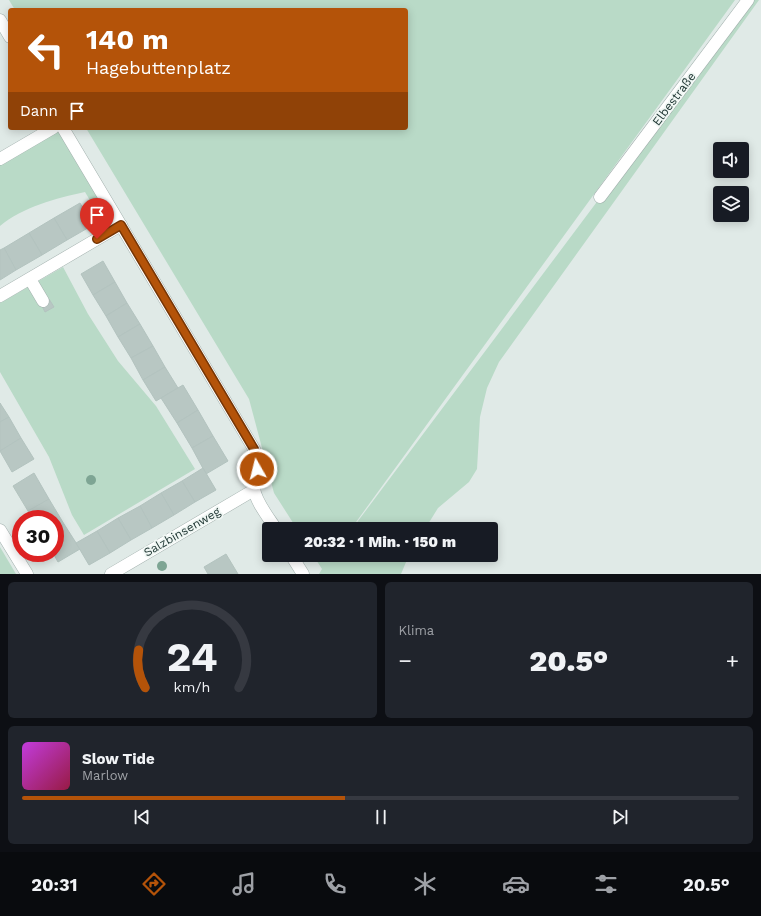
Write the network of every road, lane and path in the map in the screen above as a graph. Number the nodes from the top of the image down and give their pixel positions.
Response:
1 (748, 0) edge
2 (0, 20) edge
3 (8, 34) edge
4 (50, 130) edge
5 (64, 130) edge
6 (0, 159) edge
7 (600, 197) dead end
8 (121, 225) junction
9 (30, 278) junction
10 (0, 296) edge
11 (42, 301) dead end
12 (254, 490) junction
13 (272, 522) edge
14 (0, 530) edge
15 (296, 562) edge
16 (27, 574) edge
17 (111, 574) edge
18 (303, 574) edge

1 - 7 street, Elbestraße
2 - 3 street
4 - 6 street
5 - 8 street
8 - 9 street
8 - 12 street
9 - 10 street
9 - 11 street
12 - 13 street
12 - 17 street, Salzbinsenweg
14 - 16 street
15 - 18 street

